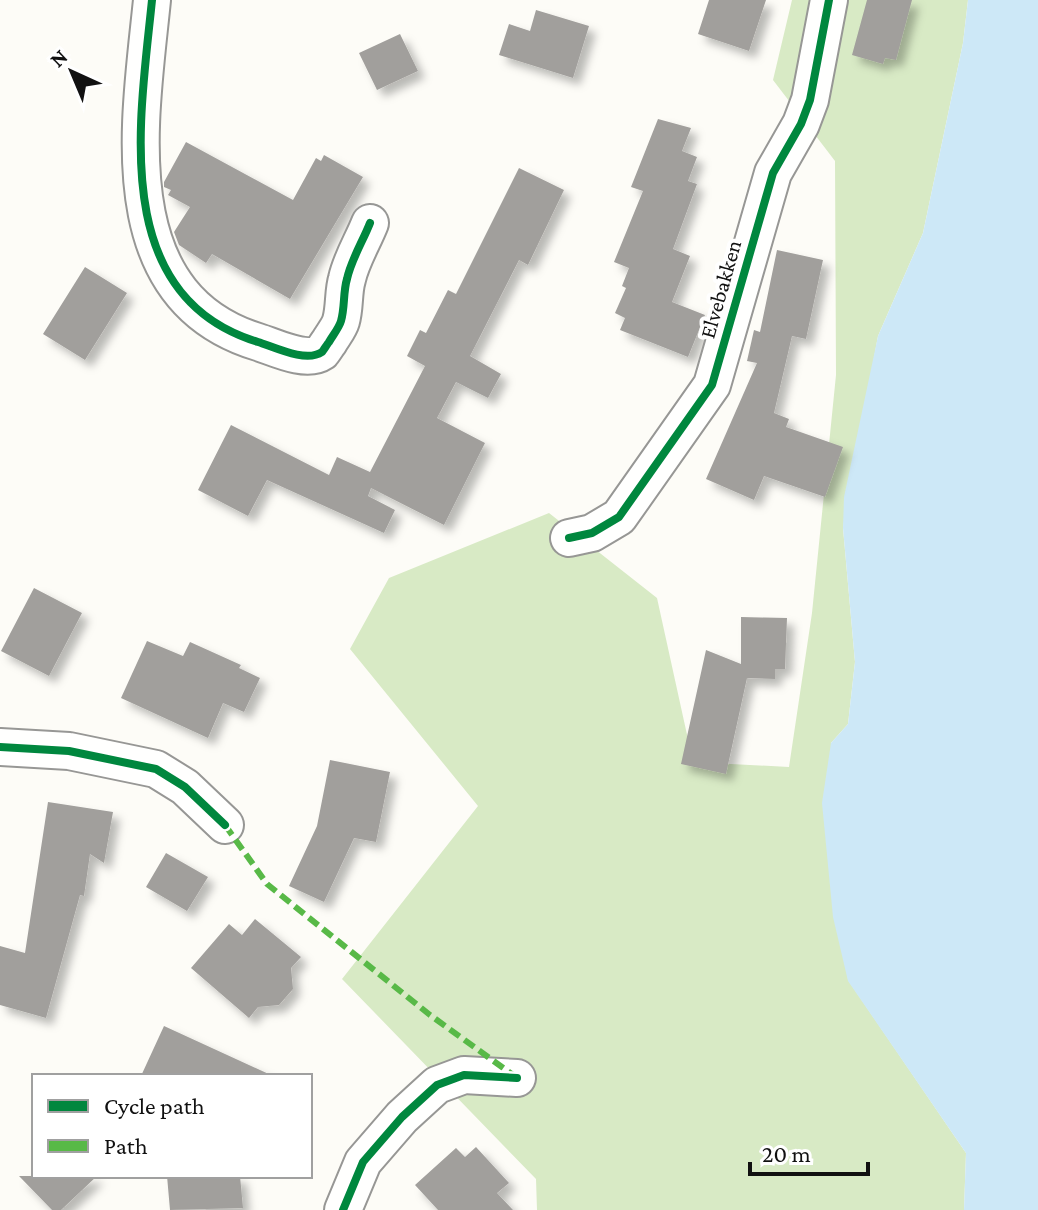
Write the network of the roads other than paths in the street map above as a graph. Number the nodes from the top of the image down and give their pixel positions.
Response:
1 (152, 0) edge
2 (829, 0) edge
3 (370, 223) dead end
4 (569, 538) dead end
5 (0, 747) edge
6 (225, 825) dead end
7 (517, 1078) dead end
8 (343, 1210) edge

1 - 3 street
2 - 4 street, Elvebakken
5 - 6 street
7 - 8 street

